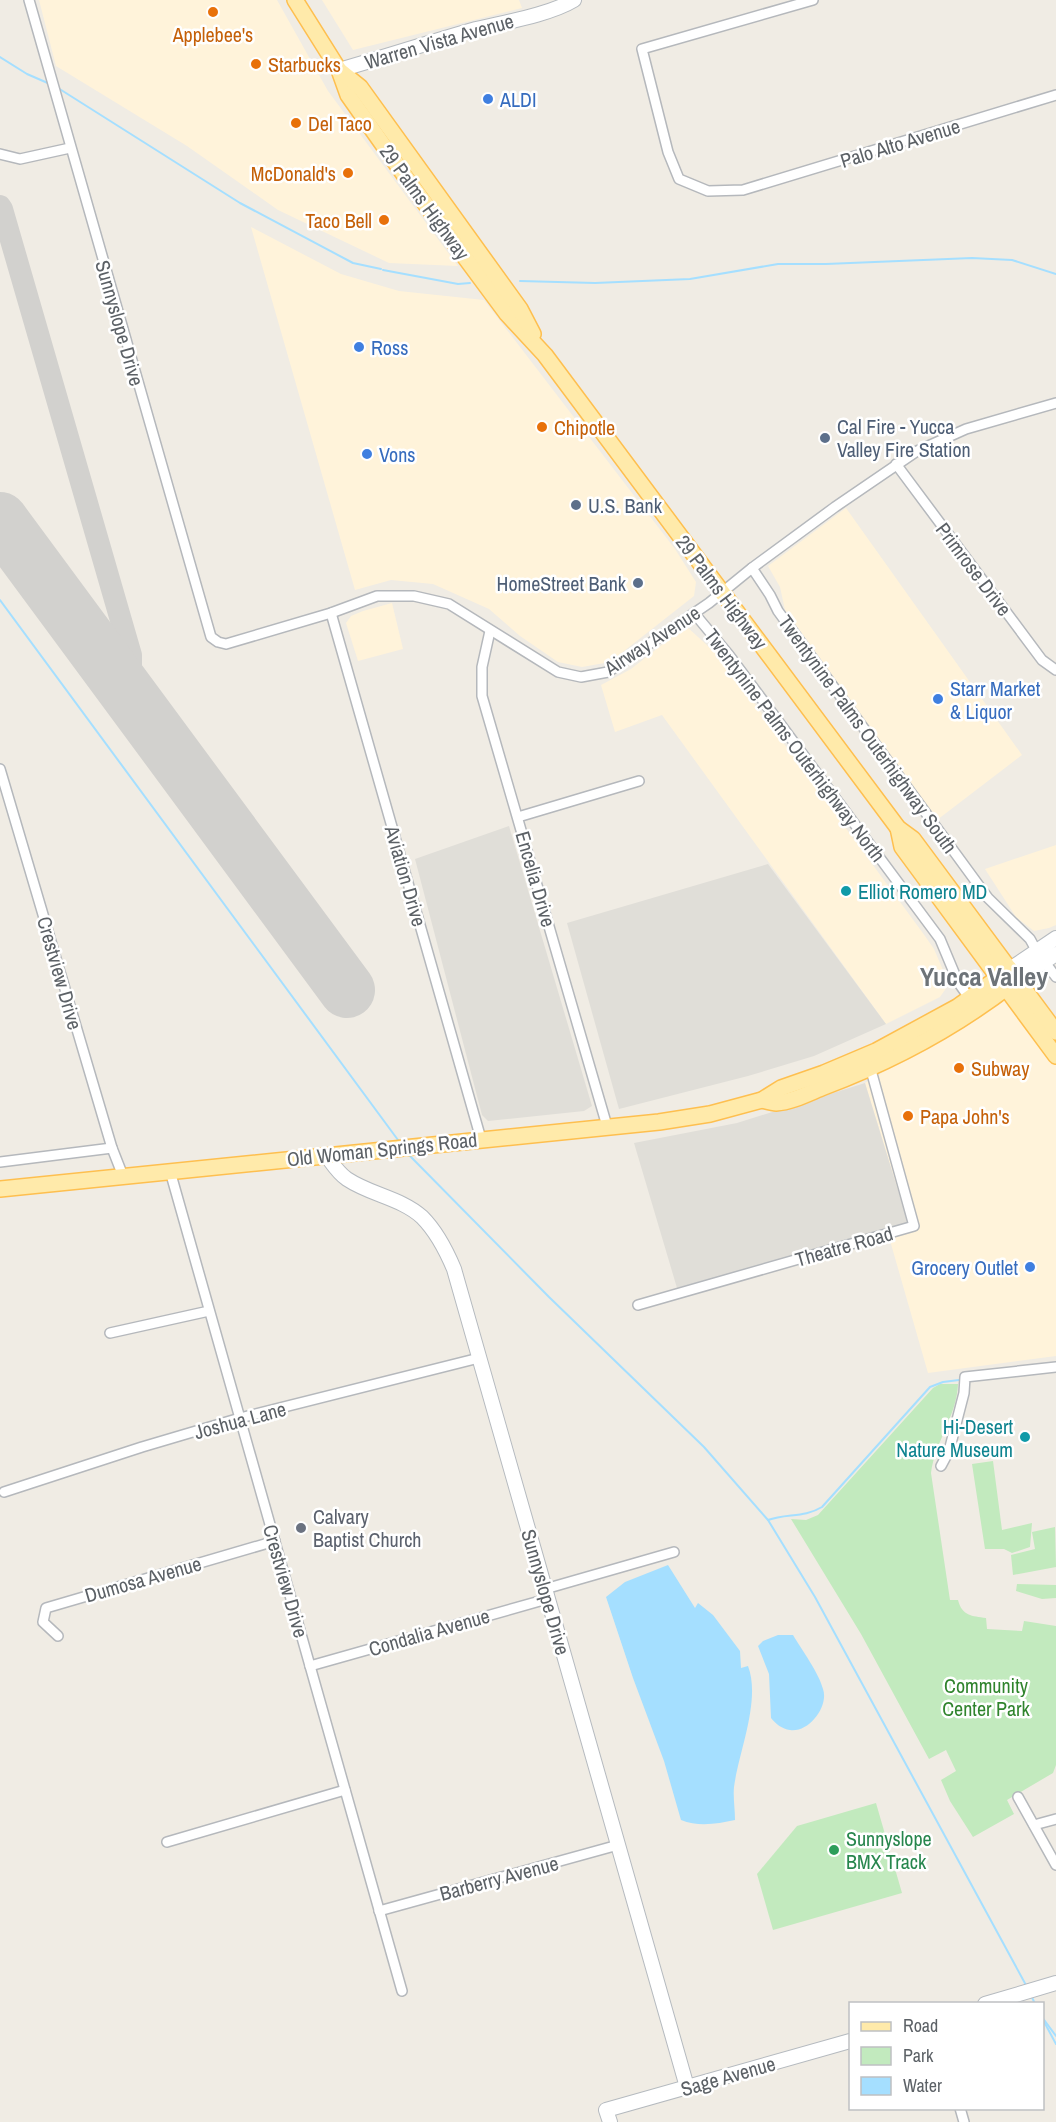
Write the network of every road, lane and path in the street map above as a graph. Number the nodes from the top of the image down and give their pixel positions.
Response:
1 (29, 0) edge
2 (295, 0) edge
3 (574, 0) edge
4 (813, 0) edge
5 (339, 70) junction
6 (1056, 95) edge
7 (70, 148) junction
8 (0, 154) edge
9 (1056, 403) edge
10 (896, 464) junction
11 (752, 568) junction
12 (723, 593) junction
13 (331, 613) junction
14 (694, 613) junction
15 (490, 631) junction
16 (218, 642) joint
17 (1056, 670) edge
18 (0, 769) edge
19 (639, 782) dead end
20 (518, 817) junction
21 (1056, 938) edge
22 (1046, 955) edge
23 (1056, 977) edge
24 (1008, 979) junction
25 (970, 999) junction
26 (1056, 1032) edge
27 (1056, 1056) edge
28 (869, 1062) junction
29 (607, 1126) junction
30 (481, 1139) junction
31 (112, 1148) junction
32 (326, 1155) junction
33 (0, 1162) edge
34 (170, 1171) junction
35 (123, 1176) junction
36 (0, 1189) edge
37 (638, 1305) dead end
38 (209, 1311) junction
39 (110, 1333) dead end
40 (479, 1358) junction
41 (1056, 1367) edge
42 (240, 1419) junction
43 (941, 1466) dead end
44 (4, 1492) dead end
45 (274, 1541) junction
46 (674, 1552) dead end
47 (546, 1594) junction
48 (58, 1636) dead end
49 (310, 1666) junction
50 (345, 1790) junction
51 (1018, 1797) dead end
52 (1056, 1819) edge
53 (1034, 1825) junction
54 (167, 1842) dead end
55 (618, 1845) junction
56 (1056, 1865) edge
57 (379, 1911) junction
58 (1050, 1985) edge
59 (402, 1991) dead end
60 (992, 2002) edge
61 (849, 2041) edge
62 (687, 2087) junction
63 (608, 2116) edge

1 - 7 street, Sunnyslope Drive
2 - 5 main road, 29 Palms Highway
3 - 5 street, Warren Vista Avenue
4 - 6 street, Palo Alto Avenue
5 - 12 main road, 29 Palms Highway
7 - 8 street
7 - 16 street, Sunnyslope Drive
9 - 10 street, Airway Avenue
10 - 11 street, Airway Avenue
10 - 17 street, Primrose Drive
11 - 12 street, Airway Avenue
11 - 22 street, Twentynine Palms Outerhighway South
12 - 14 street, Airway Avenue
12 - 24 main road, 29 Palms Highway
13 - 15 street, Airway Avenue
13 - 16 street, Airway Avenue
13 - 30 street, Aviation Drive
14 - 15 street, Airway Avenue
14 - 25 street, Twentynine Palms Outerhighway North
15 - 20 street, Encelia Drive
18 - 31 street, Crestview Drive
19 - 20 street
20 - 29 street, Encelia Drive
21 - 22 street
22 - 23 street, Twentynine Palms Outerhighway South
22 - 24 street
24 - 25 main road, Old Woman Springs Road
24 - 26 main road, 29 Palms Highway
24 - 27 main road, 29 Palms Highway
24 - 28 main road, Old Woman Springs Road
25 - 28 main road, Old Woman Springs Road
28 - 29 main road, Old Woman Springs Road
28 - 37 street, Theatre Road
29 - 30 main road, Old Woman Springs Road
30 - 32 main road, Old Woman Springs Road
31 - 33 street
31 - 35 street, Crestview Drive
32 - 34 main road, Old Woman Springs Road
32 - 40 street, Sunnyslope Drive
34 - 35 main road, Old Woman Springs Road
34 - 38 street, Crestview Drive
35 - 36 main road, Old Woman Springs Road
38 - 39 street
38 - 42 street, Crestview Drive
40 - 42 street, Joshua Lane
40 - 47 street, Sunnyslope Drive
41 - 43 street
42 - 44 street, Joshua Lane
42 - 45 street, Crestview Drive
45 - 48 street, Dumosa Avenue
45 - 49 street, Crestview Drive
46 - 47 street, Condalia Avenue
47 - 49 street, Condalia Avenue
47 - 55 street, Sunnyslope Drive
49 - 50 street, Crestview Drive
50 - 54 street
50 - 57 street, Crestview Drive
51 - 53 street
52 - 53 street
53 - 56 street
55 - 57 street, Barberry Avenue
55 - 62 street, Sunnyslope Drive
57 - 59 street, Crestview Drive
58 - 60 street
61 - 62 street, Sage Avenue
62 - 63 street, Sage Avenue

